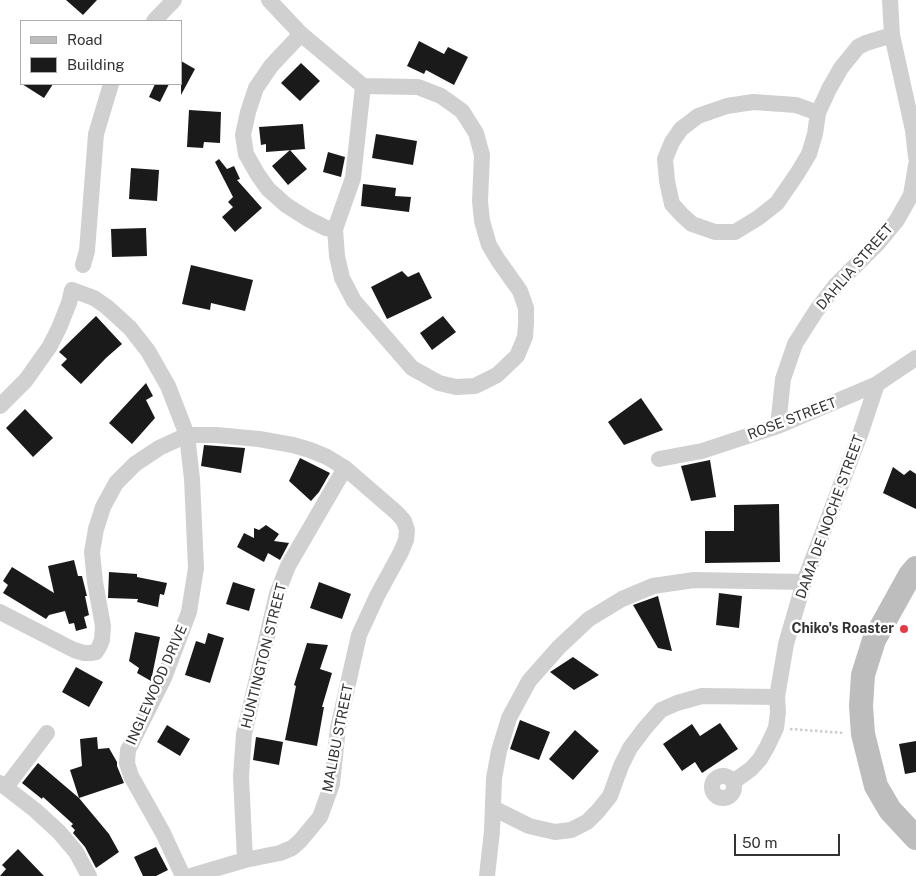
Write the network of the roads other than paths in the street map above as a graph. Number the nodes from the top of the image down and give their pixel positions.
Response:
1 (174, 0) edge
2 (269, 0) edge
3 (890, 0) edge
4 (155, 20) edge
5 (301, 34) junction
6 (892, 35) junction
7 (111, 85) edge
8 (363, 86) junction
9 (818, 113) junction
10 (916, 157) edge
11 (916, 165) edge
12 (336, 229) junction
13 (83, 265) dead end
14 (916, 358) edge
15 (877, 384) junction
16 (0, 406) edge
17 (778, 426) junction
18 (187, 435) junction
19 (659, 459) dead end
20 (345, 468) junction
21 (914, 574) edge
22 (804, 582) junction
23 (0, 612) edge
24 (777, 697) junction
25 (47, 733) dead end
26 (733, 782) dead end
27 (3, 785) edge
28 (493, 808) junction
29 (916, 838) edge
30 (245, 860) junction
31 (89, 876) edge
32 (183, 876) edge
33 (191, 876) edge
34 (487, 876) edge

1 - 4 street
2 - 5 street
3 - 6 street
5 - 8 street
5 - 12 street
6 - 9 street
6 - 10 street
7 - 13 street
8 - 12 street
8 - 12 street
9 - 9 street
11 - 17 street, DAHLIA STREET
14 - 15 street, ROSE STREET
15 - 17 street, ROSE STREET
15 - 22 street, DAMA DE NOCHE STREET
16 - 18 street, INGLEWOOD DRIVE
17 - 19 street, ROSE STREET
18 - 20 street, MALIBU STREET
18 - 23 street
18 - 32 street, INGLEWOOD DRIVE
20 - 30 street, HUNTINGTON STREET
20 - 30 street, MALIBU STREET
21 - 29 main road
22 - 24 street, DAMA DE NOCHE STREET
22 - 28 street
24 - 26 street, DAMA DE NOCHE STREET
24 - 28 street
25 - 27 street
27 - 31 street
28 - 34 street
30 - 33 street, MALIBU STREET

